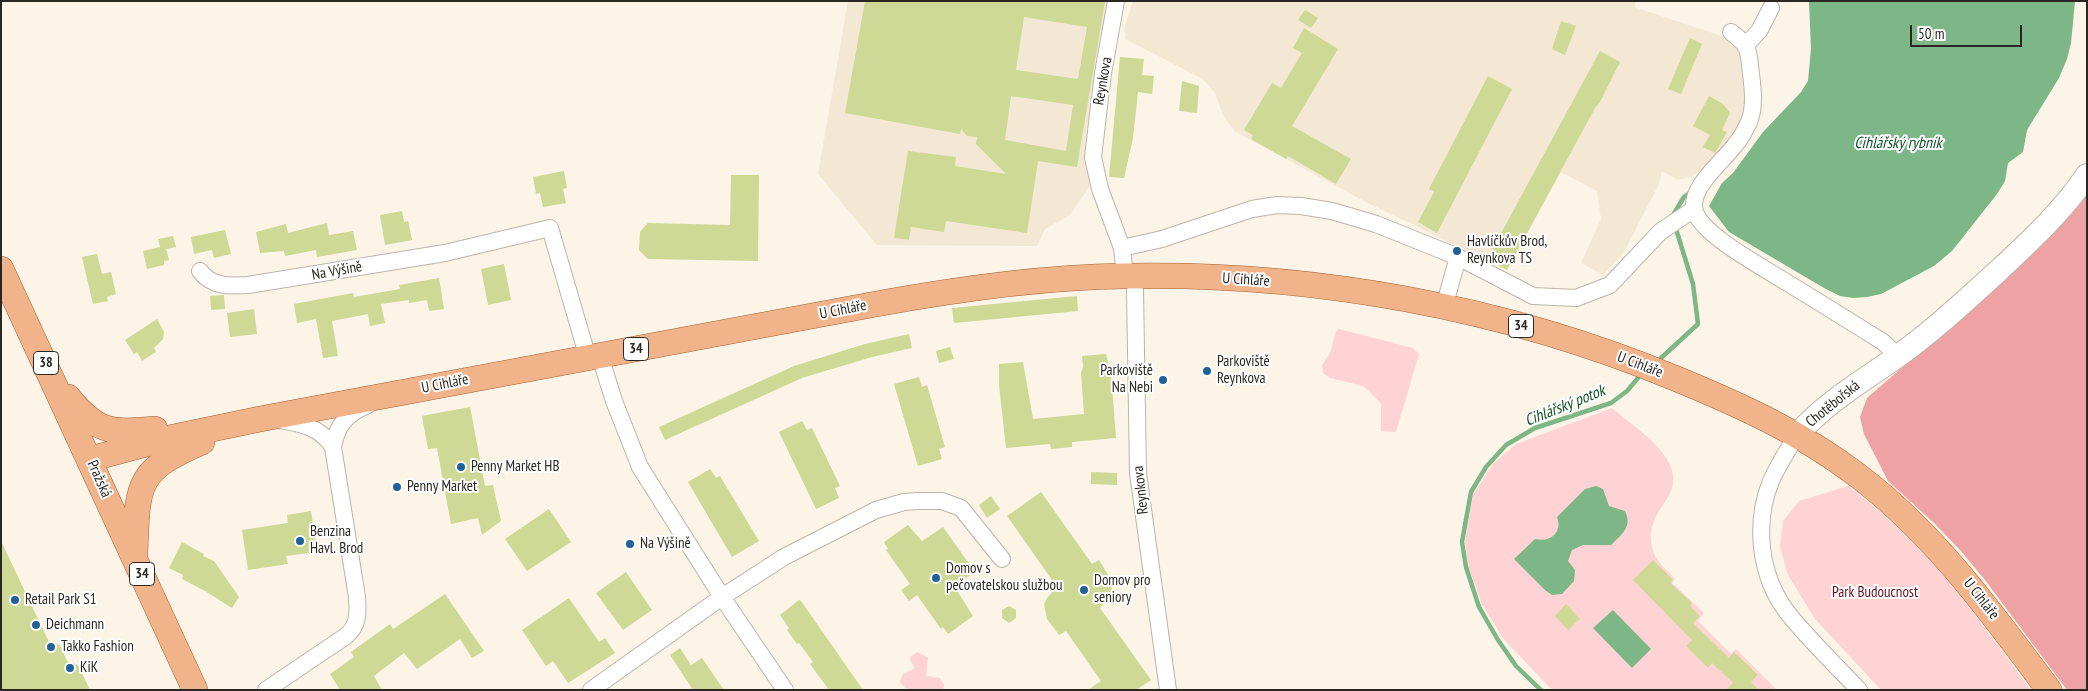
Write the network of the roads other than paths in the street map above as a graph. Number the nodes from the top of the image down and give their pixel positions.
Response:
1 (1116, 1) edge
2 (1771, 8) dead end
3 (1731, 32) dead end
4 (1746, 45) junction
5 (2087, 175) edge
6 (1694, 209) junction
7 (1122, 248) junction
8 (1458, 257) junction
9 (1, 269) edge
10 (200, 271) dead end
11 (1130, 283) junction
12 (1444, 307) junction
13 (1898, 356) junction
14 (594, 357) junction
15 (52, 376) junction
16 (396, 394) junction
17 (257, 420) junction
18 (1797, 435) junction
19 (333, 446) junction
20 (90, 458) junction
21 (135, 559) junction
22 (1002, 559) dead end
23 (722, 597) junction
24 (284, 685) edge
25 (2047, 687) edge
26 (195, 690) edge
27 (266, 690) edge
28 (591, 690) edge
29 (785, 690) edge
30 (1168, 690) edge
31 (1859, 690) edge

1 - 7 street, Reynkova
2 - 4 street
3 - 4 street
4 - 6 street
5 - 13 main road, Chotěbořská
6 - 8 street
6 - 13 street
7 - 8 street
7 - 11 street, Reynkova
8 - 12 street
9 - 15 main road, Pražská / 38
10 - 14 street, Na Výšině
11 - 12 main road, U Cihláře / 34
11 - 14 main road, U Cihláře / 34
11 - 30 street, Reynkova
12 - 18 main road, U Cihláře / 34
13 - 18 main road, Chotěbořská
14 - 16 main road, U Cihláře / 34
14 - 23 street, Na Výšině
15 - 17 main road
15 - 20 main road, Pražská / 38
16 - 17 main road, U Cihláře / 34
16 - 19 street
17 - 19 street
17 - 20 main road, 34
17 - 21 main road
18 - 25 main road, U Cihláře / 34
18 - 31 street, Chotěbořská
19 - 24 street
20 - 21 main road, Pražská / 34
21 - 26 main road, Pražská / 34
22 - 23 street
23 - 28 street
23 - 29 street, Na Výšině
24 - 27 street

